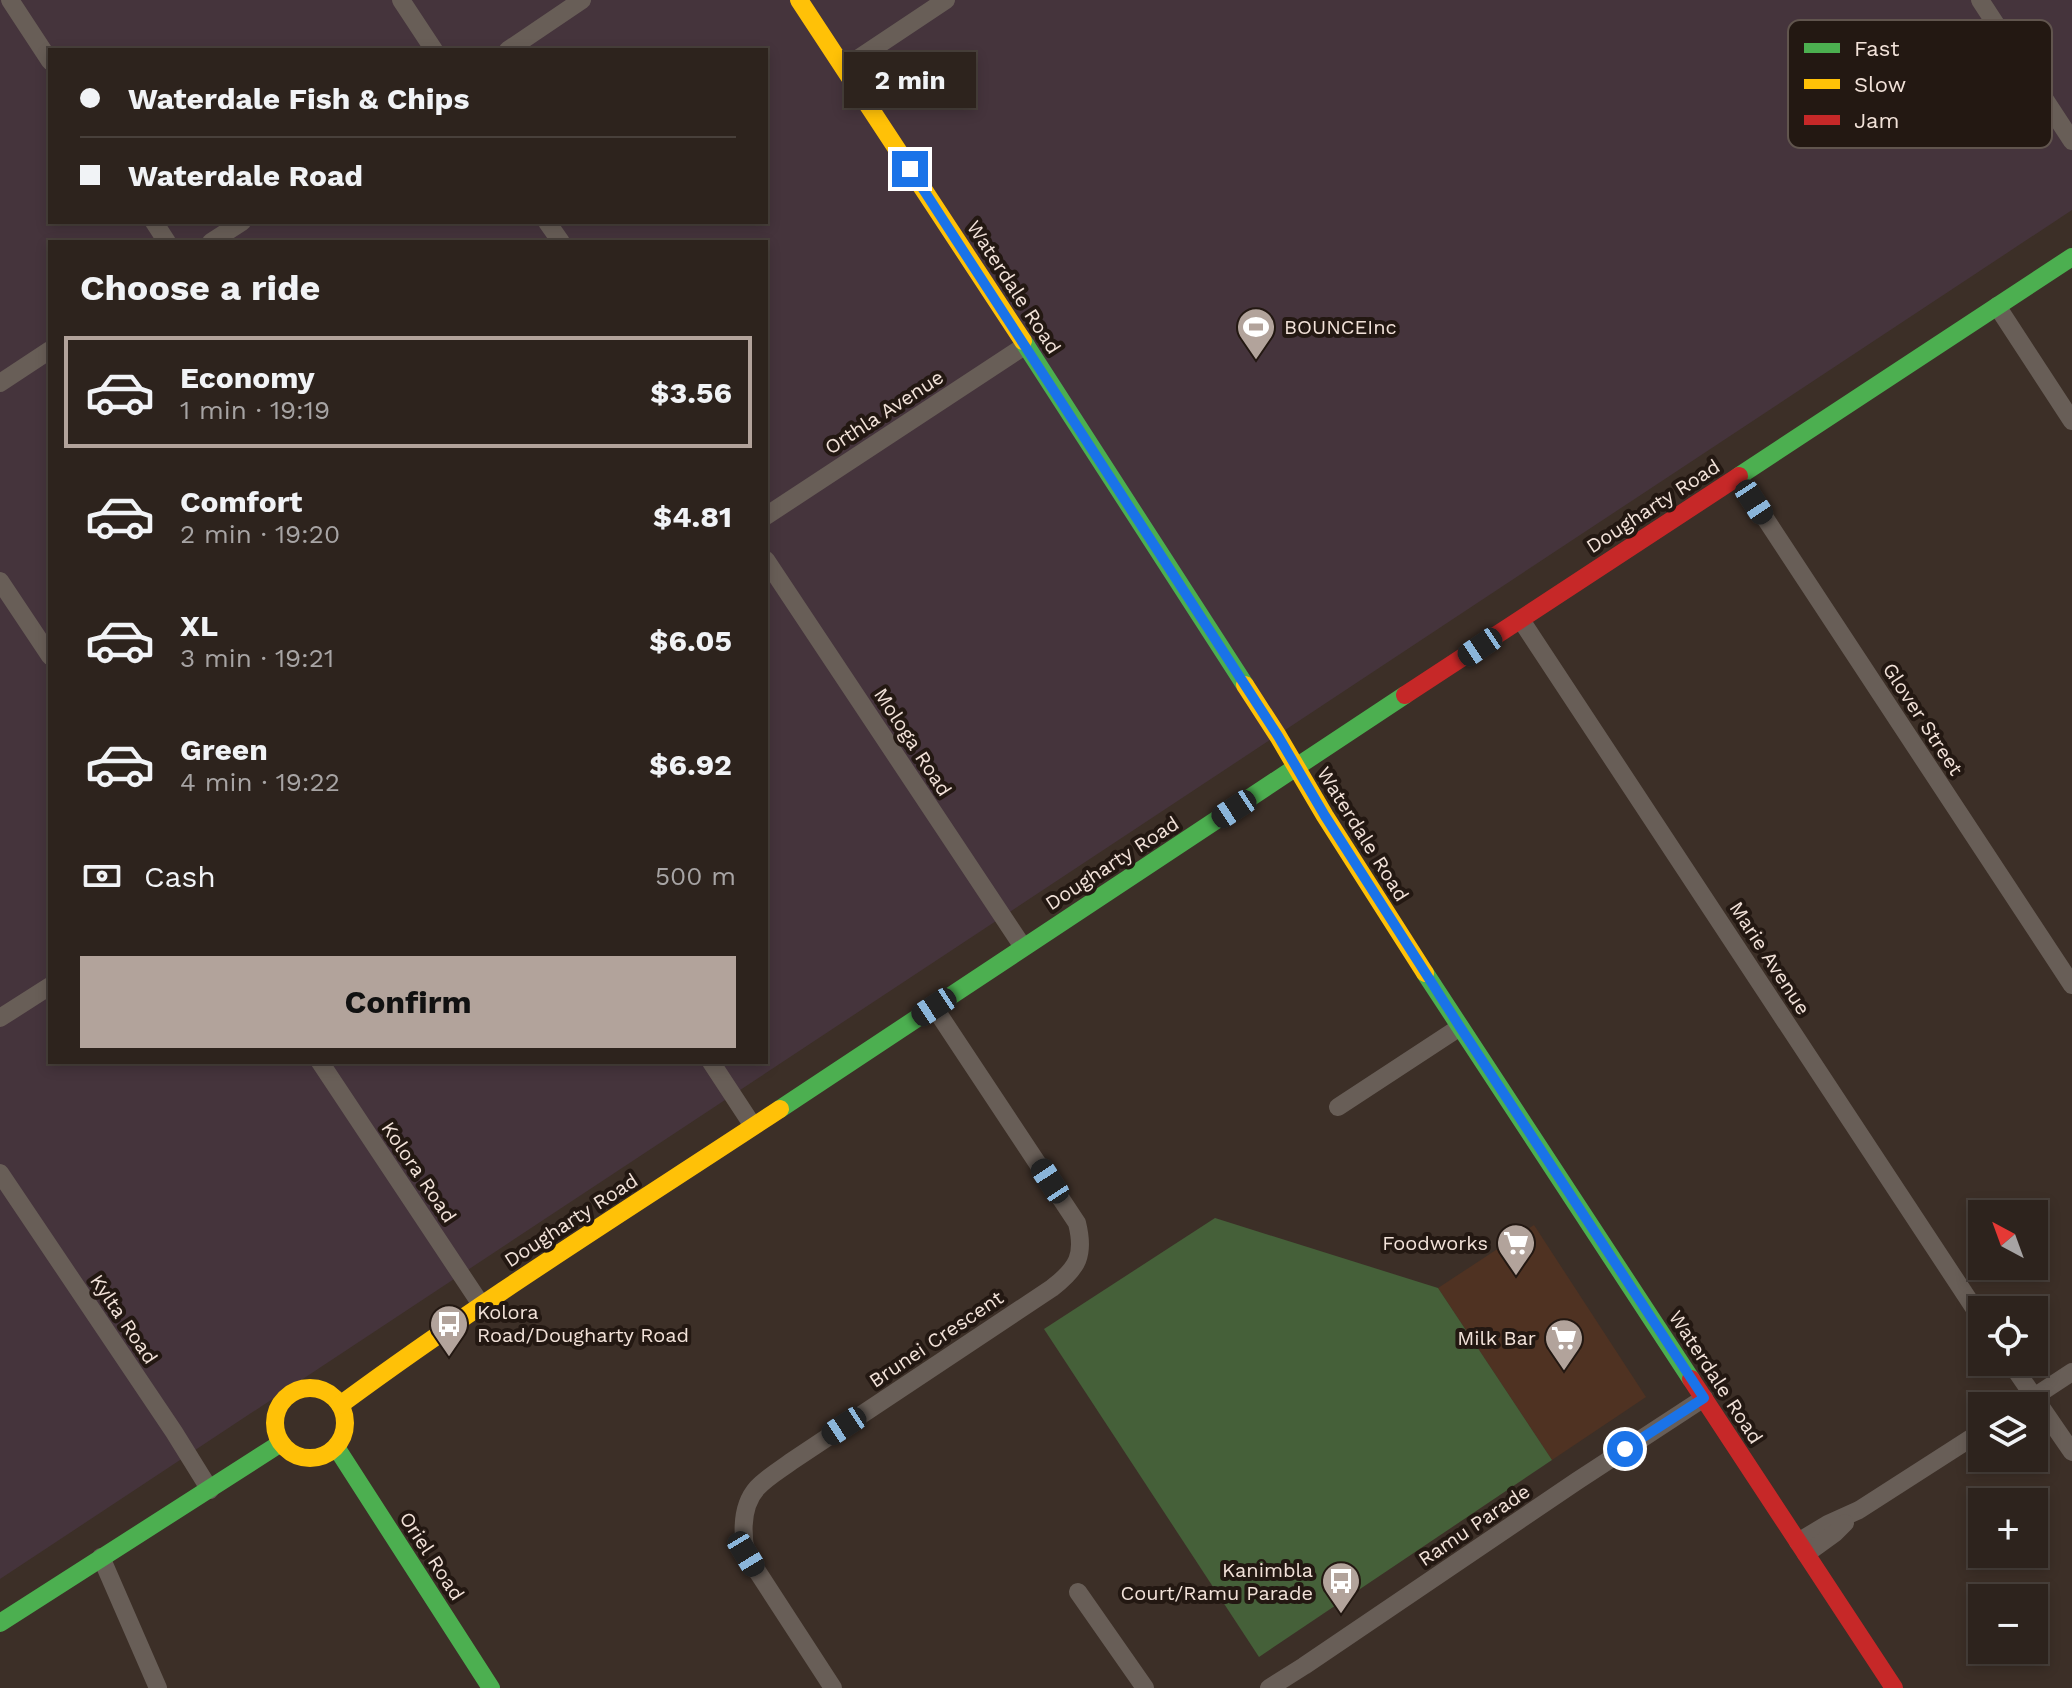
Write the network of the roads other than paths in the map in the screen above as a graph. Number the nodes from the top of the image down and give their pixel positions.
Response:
1 (10, 0) edge
2 (401, 0) edge
3 (582, 0) edge
4 (799, 0) edge
5 (946, 0) edge
6 (1980, 0) edge
7 (1993, 20) edge
8 (433, 48) edge
9 (511, 48) edge
10 (48, 58) edge
11 (844, 68) junction
12 (2052, 110) edge
13 (2072, 141) edge
14 (239, 224) edge
15 (214, 240) edge
16 (2072, 257) edge
17 (1997, 306) junction
18 (1026, 345) junction
19 (48, 351) edge
20 (0, 383) edge
21 (2072, 421) edge
22 (1738, 477) junction
23 (768, 515) edge
24 (768, 563) edge
25 (0, 581) edge
26 (1521, 620) junction
27 (48, 653) edge
28 (1296, 767) junction
29 (1023, 947) junction
30 (2072, 985) edge
31 (48, 987) edge
32 (934, 1007) junction
33 (0, 1018) edge
34 (1460, 1027) junction
35 (321, 1064) edge
36 (712, 1064) edge
37 (1338, 1107) dead end
38 (753, 1126) junction
39 (0, 1173) edge
40 (1968, 1299) edge
41 (482, 1306) junction
42 (2072, 1372) edge
43 (2041, 1392) edge
44 (1704, 1398) junction
45 (340, 1405) junction
46 (2048, 1426) edge
47 (1968, 1440) edge
48 (281, 1443) junction
49 (336, 1447) junction
50 (2072, 1452) edge
51 (210, 1490) junction
52 (1802, 1548) junction
53 (101, 1557) junction
54 (1078, 1592) dead end
55 (0, 1623) edge
56 (158, 1688) edge
57 (491, 1688) edge
58 (833, 1688) edge
59 (1145, 1688) edge
60 (1269, 1688) edge
61 (1894, 1688) edge

1 - 10 street
2 - 8 street
3 - 9 street
4 - 11 street, Waterdale Road
5 - 11 street
6 - 7 street
11 - 18 street, Waterdale Road
12 - 13 street
14 - 15 street
16 - 17 street, Dougharty Road
17 - 21 street
17 - 22 street, Dougharty Road
18 - 23 street, Orthla Avenue
18 - 28 street, Waterdale Road
19 - 20 street
22 - 26 street, Dougharty Road
22 - 30 street, Glover Street
24 - 29 street, Mologa Road
25 - 27 street
26 - 28 street, Dougharty Road
26 - 40 street, Marie Avenue
28 - 29 street, Dougharty Road
28 - 34 street, Waterdale Road
29 - 32 street, Dougharty Road
31 - 33 street
32 - 38 street, Dougharty Road
32 - 58 street, Brunei Crescent
34 - 37 street
34 - 44 street, Waterdale Road
35 - 41 street, Kolora Road
36 - 38 street
38 - 41 street, Dougharty Road
39 - 51 street, Kylta Road
41 - 45 street, Dougharty Road
42 - 43 street
44 - 52 street, Waterdale Road
44 - 60 street, Ramu Parade
45 - 48 street
45 - 49 street
46 - 50 street
47 - 52 street
48 - 49 street
48 - 51 street
49 - 57 street, Oriel Road
51 - 53 street
52 - 61 street, Waterdale Road
53 - 55 street
53 - 56 street
54 - 59 street

